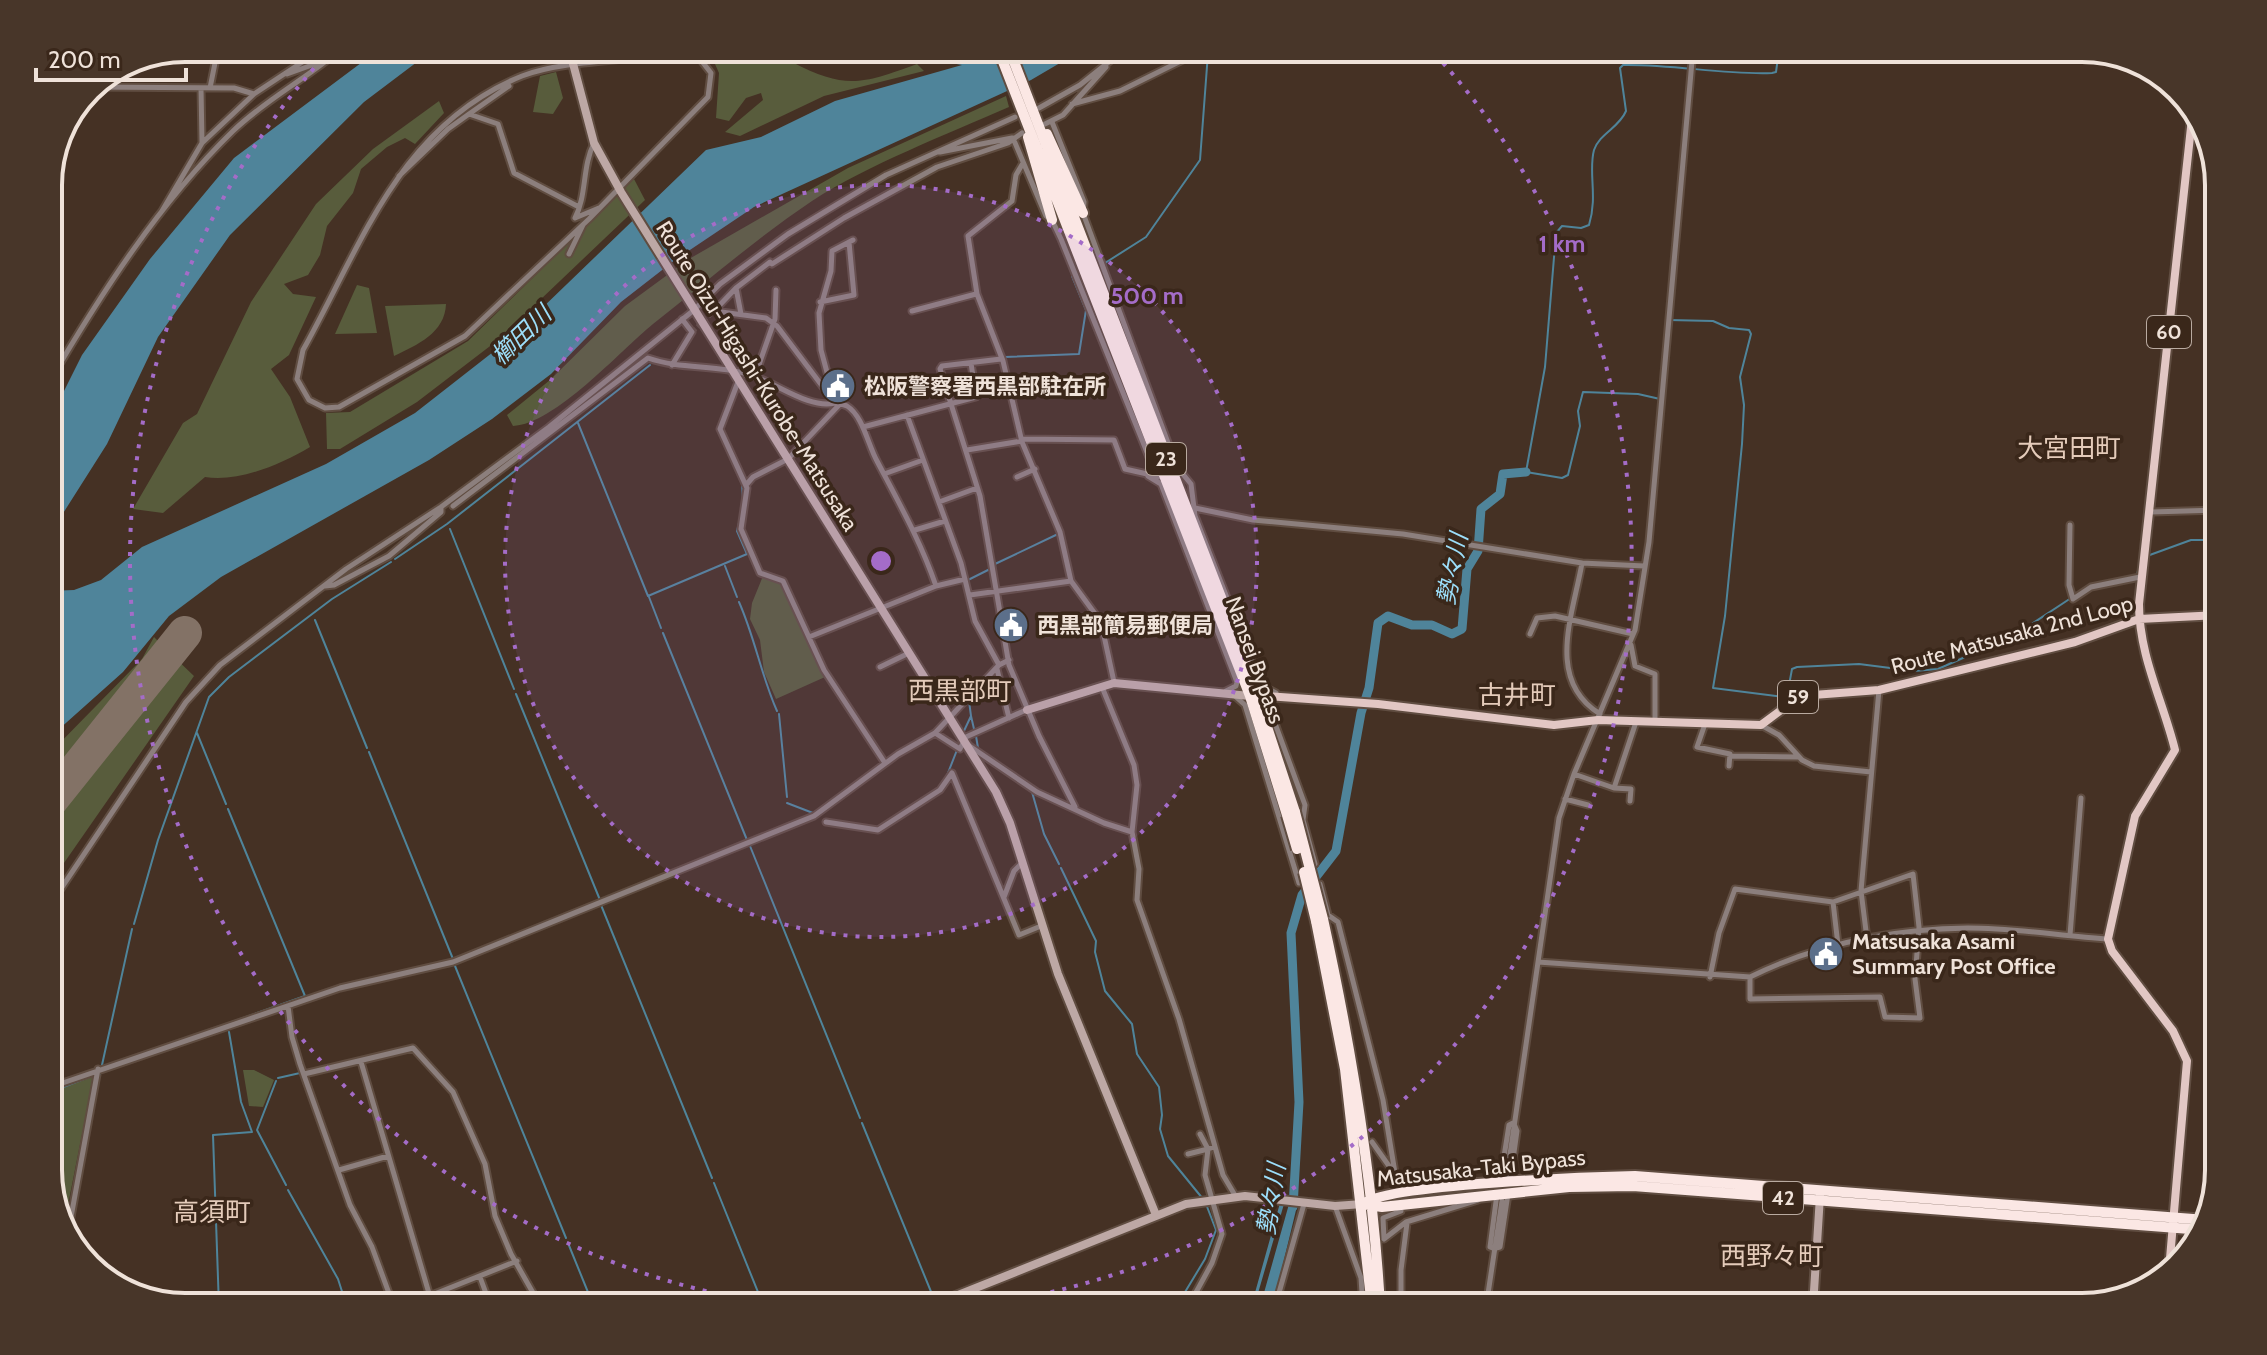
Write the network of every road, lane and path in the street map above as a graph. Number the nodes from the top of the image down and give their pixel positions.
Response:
1 (215, 62) edge
2 (303, 62) edge
3 (321, 62) edge
4 (324, 62) edge
5 (573, 62) edge
6 (702, 62) edge
7 (1004, 62) edge
8 (1013, 62) edge
9 (1108, 62) joint
10 (1179, 62) edge
11 (1692, 62) edge
12 (282, 77) junction
13 (515, 80) junction
14 (112, 87) edge
15 (201, 88) junction
16 (210, 88) junction
17 (254, 94) junction
18 (1072, 104) junction
19 (469, 114) junction
20 (1028, 114) junction
21 (2191, 129) edge
22 (1022, 133) dead end
23 (1013, 138) junction
24 (202, 143) junction
25 (594, 143) junction
26 (934, 152) junction
27 (1023, 163) junction
28 (398, 176) junction
29 (619, 189) junction
30 (579, 207) junction
31 (599, 208) junction
32 (162, 213) junction
33 (1083, 213) junction
34 (1052, 220) junction
35 (583, 224) junction
36 (569, 254) dead end
37 (736, 288) junction
38 (776, 290) dead end
39 (977, 294) junction
40 (820, 302) junction
41 (694, 308) junction
42 (912, 311) dead end
43 (741, 314) junction
44 (682, 319) junction
45 (773, 323) junction
46 (1001, 359) junction
47 (62, 363) edge
48 (971, 363) junction
49 (672, 365) junction
50 (733, 371) junction
51 (755, 376) junction
52 (738, 382) junction
53 (837, 404) junction
54 (950, 407) junction
55 (907, 415) junction
56 (863, 427) junction
57 (1021, 440) junction
58 (967, 450) junction
59 (787, 457) junction
60 (923, 460) junction
61 (1034, 470) junction
62 (884, 474) junction
63 (1148, 476) junction
64 (1017, 477) dead end
65 (1169, 478) junction
66 (1186, 479) junction
67 (746, 485) junction
68 (977, 488) junction
69 (939, 502) junction
70 (453, 506) dead end
71 (441, 507) junction
72 (1195, 508) junction
73 (2205, 510) edge
74 (2151, 512) junction
75 (945, 521) junction
76 (2070, 525) dead end
77 (915, 530) junction
78 (1582, 563) junction
79 (1645, 566) junction
80 (2140, 577) junction
81 (965, 580) junction
82 (1071, 581) junction
83 (324, 586) junction
84 (936, 586) junction
85 (997, 590) junction
86 (970, 595) junction
87 (880, 607) junction
88 (2205, 616) edge
89 (2139, 619) junction
90 (1572, 622) junction
91 (1530, 634) dead end
92 (1633, 635) junction
93 (809, 637) junction
94 (1631, 645) junction
95 (909, 653) junction
96 (1009, 660) junction
97 (880, 667) dead end
98 (998, 667) junction
99 (1114, 683) junction
100 (1102, 687) junction
101 (1879, 690) junction
102 (1226, 691) junction
103 (1254, 695) junction
104 (1276, 695) junction
105 (1027, 710) junction
106 (1599, 717) junction
107 (950, 718) junction
108 (1009, 718) junction
109 (1637, 721) junction
110 (1655, 721) junction
111 (1705, 723) junction
112 (1761, 725) junction
113 (935, 733) junction
114 (961, 743) junction
115 (1731, 756) junction
116 (1798, 757) junction
117 (885, 763) junction
118 (1729, 766) dead end
119 (1871, 772) junction
120 (1574, 774) junction
121 (1614, 788) junction
122 (2081, 798) dead end
123 (1565, 799) junction
124 (1630, 801) dead end
125 (1588, 805) dead end
126 (1075, 807) junction
127 (826, 822) dead end
128 (1132, 832) junction
129 (1023, 862) junction
130 (1315, 864) dead end
131 (1299, 883) dead end
132 (1320, 884) dead end
133 (62, 887) edge
134 (1861, 891) junction
135 (1004, 898) junction
136 (1833, 902) junction
137 (1856, 911) dead end
138 (1863, 911) junction
139 (1041, 926) junction
140 (1918, 931) junction
141 (2070, 935) junction
142 (1867, 939) junction
143 (2108, 939) junction
144 (1838, 945) junction
145 (1538, 962) junction
146 (1710, 977) junction
147 (1750, 977) junction
148 (288, 1006) junction
149 (361, 1062) junction
150 (98, 1069) junction
151 (304, 1074) junction
152 (62, 1083) edge
153 (1513, 1123) junction
154 (1200, 1134) dead end
155 (1372, 1142) dead end
156 (1211, 1148) junction
157 (1188, 1154) dead end
158 (388, 1156) junction
159 (339, 1170) junction
160 (1395, 1173) junction
161 (1504, 1188) junction
162 (1429, 1190) junction
163 (1480, 1196) junction
164 (1820, 1196) junction
165 (1236, 1197) junction
166 (1207, 1200) junction
167 (1302, 1203) junction
168 (1369, 1203) junction
169 (1400, 1204) junction
170 (1335, 1206) junction
171 (71, 1215) edge
172 (1156, 1215) junction
173 (2194, 1221) edge
174 (1407, 1222) junction
175 (2174, 1223) junction
176 (2191, 1227) edge
177 (1495, 1249) junction
178 (2171, 1255) edge
179 (518, 1260) junction
180 (480, 1277) junction
181 (389, 1293) edge
182 (428, 1293) edge
183 (435, 1293) edge
184 (486, 1293) edge
185 (534, 1293) edge
186 (963, 1293) edge
187 (1196, 1293) edge
188 (1279, 1293) edge
189 (1362, 1293) edge
190 (1372, 1293) edge
191 (1379, 1293) edge
192 (1401, 1293) edge
193 (1488, 1293) edge
194 (1815, 1293) edge

1 - 16 street
2 - 12 street
3 - 12 street
4 - 32 street
5 - 13 street
5 - 25 main road, Route Oizu-Higashi-Kurobe-Matsusaka
6 - 29 street
7 - 20 highway, Nansei Bypass / 23
8 - 20 highway, Nansei Bypass / 23
9 - 18 street
9 - 20 street
10 - 18 street
11 - 79 street
12 - 17 street
13 - 19 street
13 - 28 street
14 - 15 street
15 - 16 street
15 - 24 street
16 - 17 street
17 - 24 street
18 - 33 street
19 - 28 street
19 - 30 street
20 - 26 street
20 - 33 highway
20 - 34 highway
20 - 65 highway, Nansei Bypass / 23
21 - 74 main road, 60
22 - 23 street
23 - 26 street
23 - 27 street
23 - 37 street
24 - 32 street
25 - 29 main road, Route Oizu-Higashi-Kurobe-Matsusaka
25 - 30 street
26 - 41 street
27 - 34 street
27 - 39 street
28 - 35 street
29 - 31 street
29 - 41 main road, Route Oizu-Higashi-Kurobe-Matsusaka
30 - 31 street
31 - 35 street
32 - 47 street
33 - 66 street
34 - 63 street
35 - 36 street
37 - 43 street
37 - 43 street
38 - 45 street
39 - 42 street
39 - 46 street
40 - 40 street
40 - 53 street
41 - 44 street
41 - 50 main road, Route Oizu-Higashi-Kurobe-Matsusaka
43 - 45 street
44 - 49 street
44 - 71 street
45 - 51 street
45 - 53 street
46 - 48 street
46 - 57 street
48 - 54 street
48 - 54 street
49 - 50 street
49 - 70 street
50 - 51 street
50 - 52 main road, Route Oizu-Higashi-Kurobe-Matsusaka
51 - 53 street
52 - 59 main road, Route Oizu-Higashi-Kurobe-Matsusaka
52 - 67 street
53 - 56 street
53 - 59 street
54 - 55 street
54 - 58 street
55 - 56 street
55 - 60 street
56 - 62 street
57 - 58 street
57 - 61 street
57 - 63 street
58 - 68 street
59 - 67 street
59 - 87 main road, Route Oizu-Higashi-Kurobe-Matsusaka
60 - 62 street
60 - 69 street
61 - 64 street
61 - 82 street
62 - 77 street
63 - 65 street
63 - 102 street
65 - 66 street
65 - 103 highway, Nansei Bypass / 23
66 - 72 street
67 - 93 street
68 - 69 street
68 - 85 street
69 - 75 street
71 - 83 street
71 - 83 street
72 - 78 street
72 - 104 street
73 - 74 street
74 - 80 main road, 60
75 - 77 street
75 - 81 street
76 - 80 street
77 - 84 street
78 - 79 street
78 - 90 street
79 - 92 street
80 - 89 main road, 60
81 - 84 street
81 - 86 street
82 - 85 street
82 - 99 street
83 - 133 street
84 - 87 street
85 - 86 street
85 - 96 street
86 - 98 street
87 - 93 street
87 - 95 main road, Route Oizu-Higashi-Kurobe-Matsusaka
88 - 89 main road, Route Matsusaka 2nd Loop / 59
89 - 101 main road, Route Matsusaka 2nd Loop / 59
89 - 143 main road, 60
90 - 91 street
90 - 92 street
90 - 106 street
92 - 94 street
93 - 117 street
94 - 106 street
94 - 110 street
95 - 97 street
95 - 107 main road, Route Oizu-Higashi-Kurobe-Matsusaka
96 - 98 street
96 - 105 street
98 - 107 street
98 - 108 street
99 - 100 main road
99 - 102 main road
100 - 105 main road
100 - 128 street
101 - 112 main road, Route Matsusaka 2nd Loop / 59
101 - 119 street
102 - 103 main road
102 - 131 street
103 - 104 main road, 59
103 - 168 highway, Nansei Bypass / 23, bridge
104 - 106 main road, 59
104 - 130 street
105 - 108 street
105 - 126 street
106 - 109 main road, 59
106 - 120 street
107 - 113 street
107 - 114 main road, Route Oizu-Higashi-Kurobe-Matsusaka
108 - 114 street
109 - 110 main road, 59
109 - 121 street
110 - 111 main road, 59
111 - 112 main road, 59
111 - 115 street
112 - 116 street
113 - 114 street
113 - 117 street
114 - 126 street
114 - 129 main road, Route Oizu-Higashi-Kurobe-Matsusaka
115 - 116 street
115 - 118 street
116 - 119 street
117 - 148 street
119 - 134 street
120 - 121 street
120 - 123 street
121 - 124 street
122 - 141 street
123 - 125 street
123 - 145 street
126 - 128 street
127 - 135 street
128 - 156 street
129 - 135 street
129 - 139 main road, Route Oizu-Higashi-Kurobe-Matsusaka
132 - 160 street
134 - 136 street
134 - 138 street
134 - 140 street
135 - 139 street
136 - 144 street
136 - 146 street
137 - 138 street
138 - 142 street
139 - 172 main road, Route Oizu-Higashi-Kurobe-Matsusaka
140 - 141 street
140 - 142 street
140 - 147 street
141 - 143 street
142 - 144 street
143 - 175 main road
144 - 147 street
145 - 146 street
145 - 153 street
146 - 147 street
148 - 150 street
148 - 151 street
149 - 151 street
149 - 158 street
149 - 179 street
150 - 152 street
150 - 171 street
151 - 159 street
153 - 161 street
153 - 161 street
154 - 156 street
155 - 160 street
156 - 157 street
156 - 165 street
156 - 166 street
158 - 159 street
158 - 182 street
159 - 181 street
160 - 162 street
161 - 162 highway, Matsusaka-Taki Bypass / 42
161 - 163 highway, Matsusaka-Taki Bypass / 42
161 - 164 highway, Matsusaka-Taki Bypass / 42
161 - 177 street
161 - 177 street
162 - 168 highway, Matsusaka-Taki Bypass / 42
163 - 169 highway, Matsusaka-Taki Bypass / 42
163 - 174 street
164 - 175 highway, Matsusaka-Taki Bypass / 42
164 - 194 main road
165 - 166 main road
165 - 167 main road
166 - 172 main road
166 - 187 street
167 - 170 main road
167 - 188 street
168 - 169 highway, Matsusaka-Taki Bypass / 42
168 - 170 main road
168 - 190 highway, Nansei Bypass / 23
168 - 191 highway, Nansei Bypass / 23
169 - 174 street
170 - 189 street
172 - 186 main road
173 - 175 highway, Matsusaka-Taki Bypass / 42
174 - 192 street
175 - 176 highway, Matsusaka-Taki Bypass / 42
175 - 178 main road
177 - 193 street
179 - 180 street
179 - 185 street
180 - 183 street
180 - 184 street

